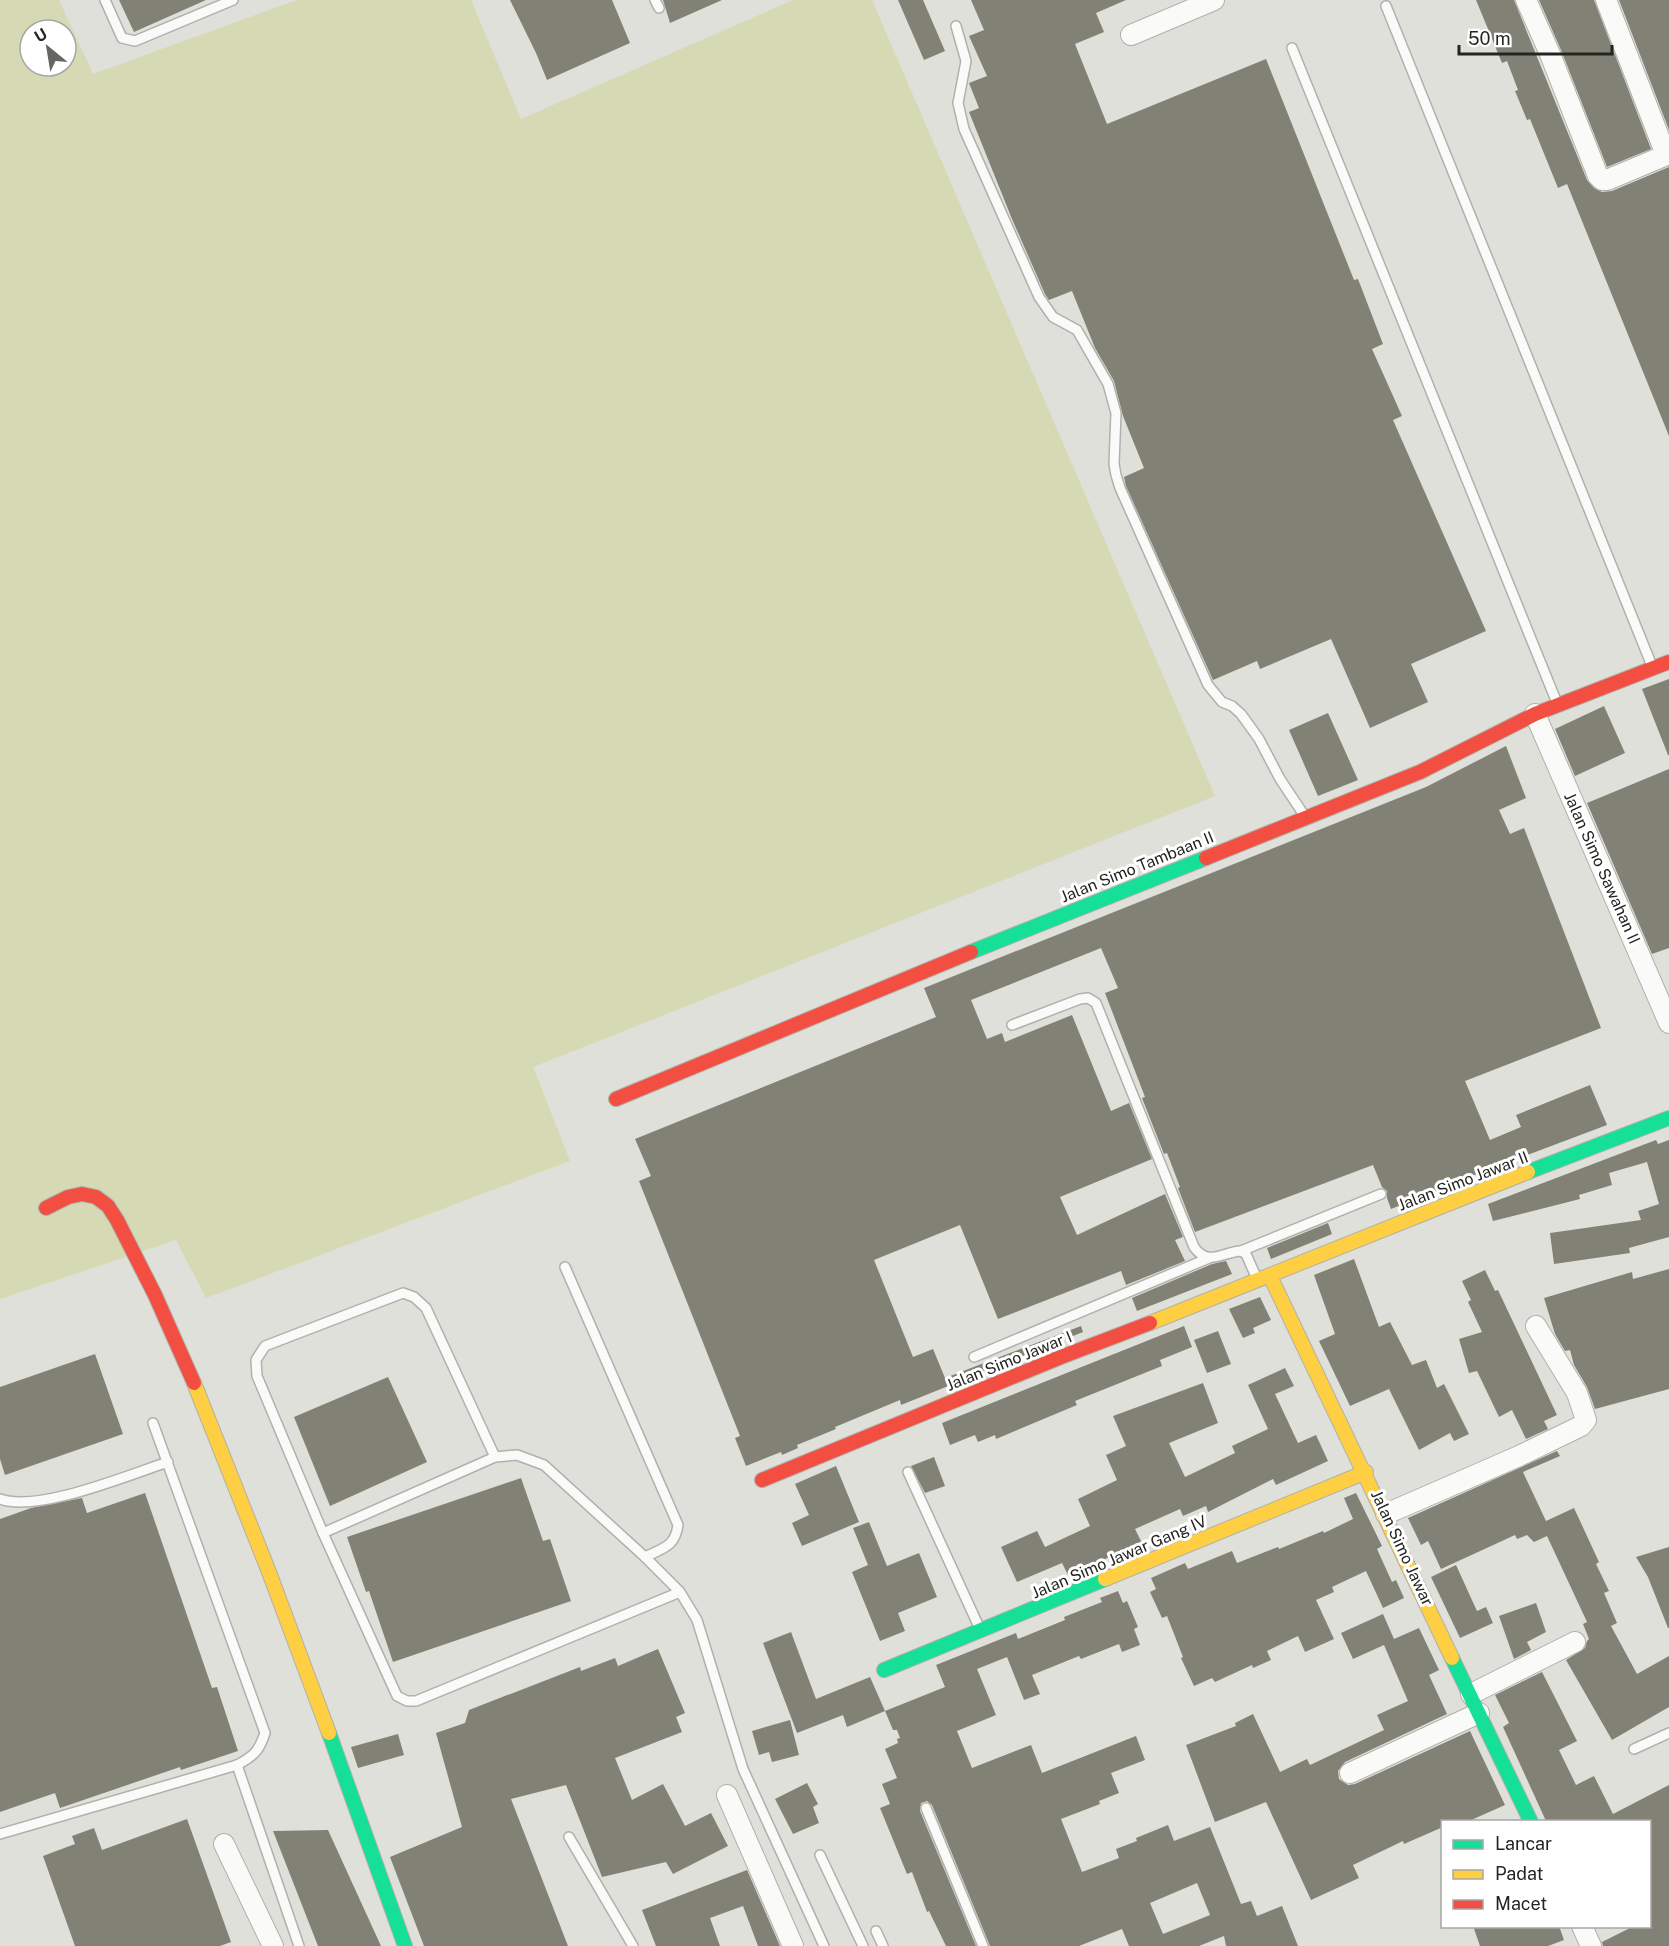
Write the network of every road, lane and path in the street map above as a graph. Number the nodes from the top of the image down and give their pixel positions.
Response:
1 (105, 0) edge
2 (233, 0) edge
3 (1214, 0) edge
4 (1526, 0) edge
5 (1606, 0) edge
6 (1386, 6) dead end
7 (956, 26) dead end
8 (1131, 35) dead end
9 (1292, 48) dead end
10 (1668, 154) edge
11 (1669, 662) edge
12 (1653, 669) junction
13 (1557, 705) junction
14 (1535, 714) junction
15 (1306, 817) junction
16 (1667, 1012) edge
17 (1012, 1025) dead end
18 (616, 1099) dead end
19 (1669, 1118) edge
20 (1381, 1194) dead end
21 (46, 1208) dead end
22 (1241, 1251) junction
23 (1209, 1258) junction
24 (566, 1267) dead end
25 (1264, 1279) junction
26 (1536, 1326) dead end
27 (974, 1357) dead end
28 (153, 1423) dead end
29 (495, 1457) junction
30 (168, 1462) junction
31 (908, 1472) dead end
32 (1366, 1472) junction
33 (762, 1480) dead end
34 (0, 1498) edge
35 (1386, 1514) junction
36 (323, 1533) junction
37 (645, 1557) junction
38 (680, 1592) junction
39 (981, 1632) junction
40 (1575, 1642) dead end
41 (884, 1670) dead end
42 (1471, 1694) junction
43 (1479, 1713) junction
44 (1669, 1733) edge
45 (1634, 1749) dead end
46 (237, 1765) junction
47 (1350, 1773) dead end
48 (727, 1795) dead end
49 (926, 1808) dead end
50 (1531, 1820) edge
51 (0, 1834) edge
52 (569, 1837) dead end
53 (224, 1844) dead end
54 (820, 1855) dead end
55 (1583, 1928) edge
56 (876, 1931) dead end
57 (273, 1946) edge
58 (299, 1946) edge
59 (405, 1946) edge
60 (633, 1946) edge
61 (793, 1946) edge
62 (824, 1946) edge
63 (863, 1946) edge
64 (883, 1946) edge
65 (983, 1946) edge
66 (1591, 1946) edge

1 - 2 lane
3 - 8 street
4 - 10 street
5 - 10 street
6 - 12 lane
7 - 15 lane
9 - 13 lane
11 - 12 street, Jalan Simo Tambaan II
12 - 13 street, Jalan Simo Tambaan II
13 - 14 street, Jalan Simo Tambaan II
14 - 15 street, Jalan Simo Tambaan II
14 - 16 street, Jalan Simo Sawahan II
15 - 18 street, Jalan Simo Tambaan II
17 - 23 lane
19 - 25 street, Jalan Simo Jawar II
20 - 22 lane
21 - 59 street
22 - 23 lane
22 - 25 lane
23 - 27 lane
24 - 37 lane
25 - 32 street, Jalan Simo Jawar
25 - 33 street, Jalan Simo Jawar I
26 - 35 street
28 - 30 lane
29 - 36 lane
29 - 36 lane
29 - 37 lane
30 - 34 lane
30 - 46 lane
31 - 39 lane
32 - 35 street, Jalan Simo Jawar
32 - 39 street, Jalan Simo Jawar Gang IV
35 - 42 street, Jalan Simo Jawar
36 - 38 lane
37 - 38 lane
38 - 62 lane
39 - 41 street, Jalan Simo Jawar Gang IV
40 - 42 street
42 - 43 street, Jalan Simo Jawar
43 - 47 street
43 - 50 street, Jalan Simo Jawar
44 - 45 lane
46 - 51 lane
46 - 58 lane
48 - 61 street
49 - 65 lane
52 - 60 lane
53 - 57 street
54 - 63 lane
55 - 66 street
56 - 64 lane

